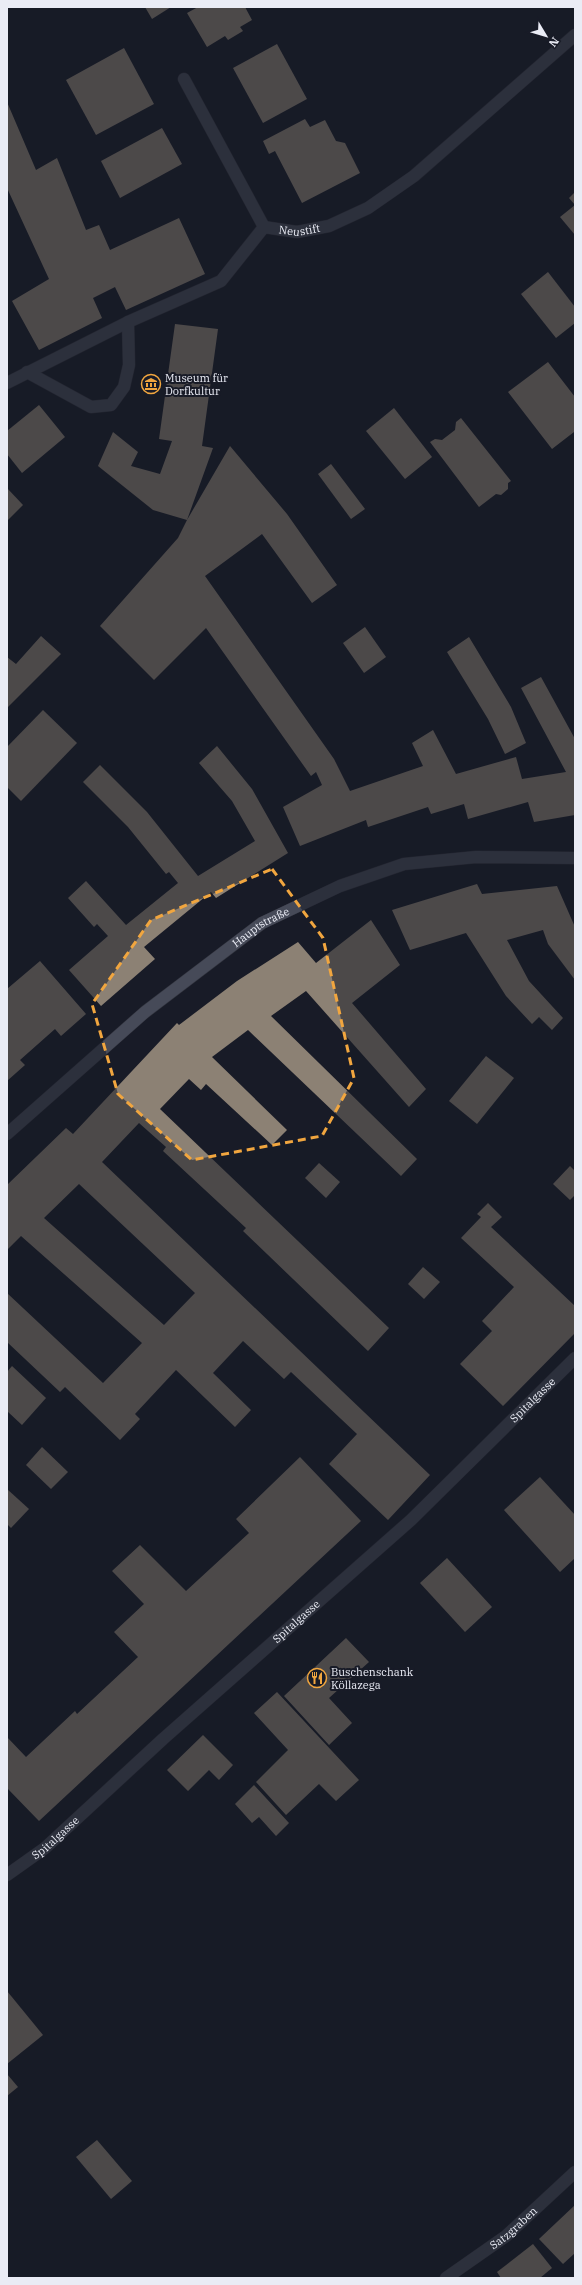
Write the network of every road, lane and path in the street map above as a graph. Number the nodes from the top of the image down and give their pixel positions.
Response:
1 (575, 36) edge
2 (184, 79) dead end
3 (264, 227) junction
4 (128, 322) junction
5 (27, 372) junction
6 (7, 383) edge
7 (575, 858) edge
8 (7, 1134) edge
9 (575, 1358) edge
10 (7, 1875) edge
11 (575, 2172) edge
12 (446, 2278) edge

1 - 3 street, Neustift
2 - 3 street
3 - 4 street, Neustift
4 - 5 street, Neustift
4 - 5 street
5 - 6 street, Neustift
7 - 8 street, Hauptstraße
9 - 10 street, Spitalgasse
11 - 12 street, Satzgraben

